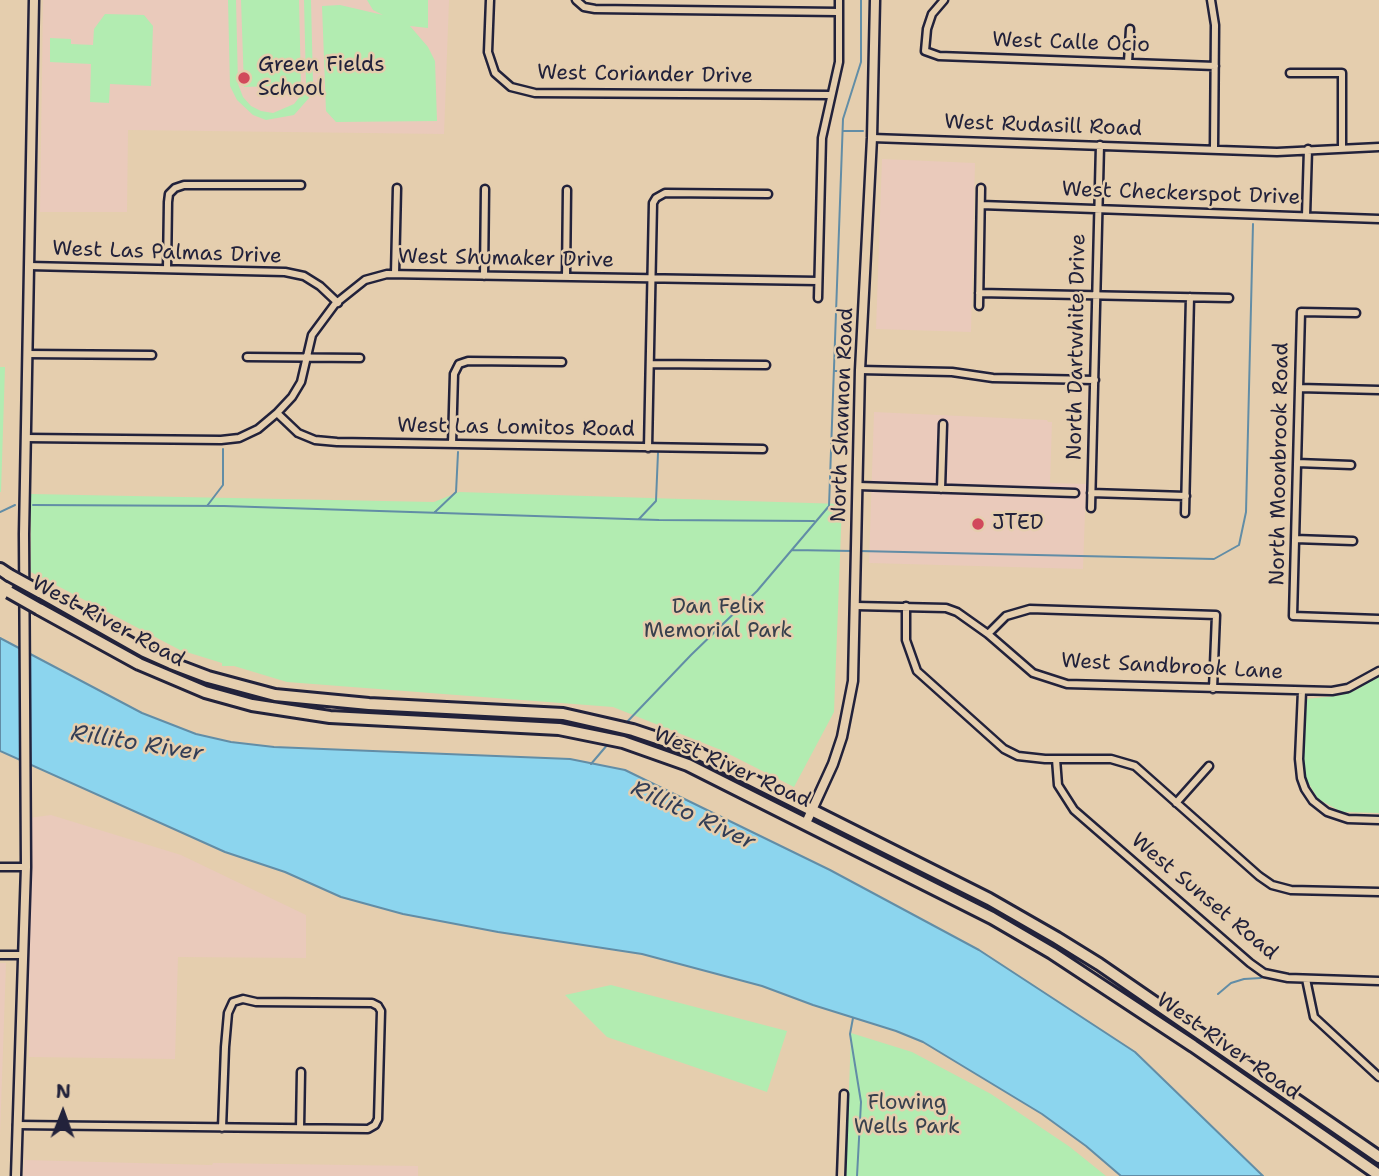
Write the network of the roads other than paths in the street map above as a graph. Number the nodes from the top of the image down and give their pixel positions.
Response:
1 (34, 0) edge
2 (489, 0) edge
3 (839, 0) edge
4 (875, 0) edge
5 (944, 0) edge
6 (1211, 0) edge
7 (576, 3) edge
8 (838, 12) junction
9 (1130, 29) dead end
10 (1128, 62) junction
11 (1215, 66) junction
12 (1290, 72) dead end
13 (831, 96) junction
14 (872, 138) junction
15 (1100, 145) junction
16 (1342, 147) junction
17 (1379, 147) edge
18 (1213, 148) junction
19 (1308, 149) junction
20 (301, 186) dead end
21 (397, 188) dead end
22 (981, 188) dead end
23 (485, 189) dead end
24 (567, 190) dead end
25 (768, 194) dead end
26 (981, 205) junction
27 (1098, 208) junction
28 (1306, 216) junction
29 (1379, 219) edge
30 (29, 266) junction
31 (167, 269) junction
32 (395, 274) junction
33 (484, 276) junction
34 (566, 277) junction
35 (651, 278) junction
36 (818, 281) junction
37 (979, 293) junction
38 (1096, 295) junction
39 (1190, 297) junction
40 (818, 298) dead end
41 (1229, 298) dead end
42 (338, 303) junction
43 (979, 306) dead end
44 (1356, 313) dead end
45 (27, 354) junction
46 (152, 355) dead end
47 (247, 357) dead end
48 (308, 358) junction
49 (360, 358) dead end
50 (562, 362) dead end
51 (651, 364) junction
52 (766, 365) dead end
53 (860, 370) junction
54 (1095, 380) junction
55 (1299, 388) junction
56 (1379, 390) edge
57 (277, 413) junction
58 (943, 424) dead end
59 (26, 438) junction
60 (452, 444) junction
61 (648, 448) junction
62 (763, 449) dead end
63 (1297, 463) junction
64 (1351, 465) dead end
65 (858, 486) junction
66 (941, 489) junction
67 (1075, 493) dead end
68 (1091, 493) junction
69 (1186, 496) junction
70 (1091, 508) dead end
71 (1185, 513) dead end
72 (1295, 539) junction
73 (1353, 541) dead end
74 (5, 572) edge
75 (4, 589) edge
76 (856, 606) junction
77 (906, 606) junction
78 (1379, 619) edge
79 (988, 635) junction
80 (1379, 671) edge
81 (1213, 689) junction
82 (256, 691) junction
83 (1302, 691) junction
84 (252, 705) junction
85 (1056, 759) junction
86 (1209, 766) dead end
87 (1176, 803) junction
88 (813, 809) junction
89 (1379, 820) edge
90 (806, 823) junction
91 (0, 867) edge
92 (26, 867) junction
93 (1379, 892) edge
94 (0, 955) edge
95 (23, 955) junction
96 (1306, 979) junction
97 (1379, 981) edge
98 (301, 1072) dead end
99 (1379, 1077) edge
100 (1269, 1081) junction
101 (1260, 1093) junction
102 (844, 1094) dead end
103 (17, 1125) junction
104 (222, 1128) junction
105 (300, 1128) junction
106 (1379, 1157) edge
107 (1379, 1175) edge
108 (16, 1176) edge
109 (841, 1176) edge

1 - 30 street
2 - 13 street, West Coriander Drive
3 - 8 street, North Shannon Road
4 - 14 street, North Shannon Road
5 - 10 street, West Calle Ocio
6 - 11 street
7 - 8 street
8 - 13 street, North Shannon Road
9 - 10 street
10 - 11 street, West Calle Ocio
11 - 18 street
12 - 16 street
13 - 36 street, North Shannon Road
14 - 15 street, West Rudasill Road
14 - 53 street, North Shannon Road
15 - 18 street, West Rudasill Road
15 - 27 street, North Dartwhite Drive
16 - 17 street, West Rudasill Road
16 - 19 street, West Rudasill Road
18 - 19 street, West Rudasill Road
19 - 28 street
20 - 31 street
21 - 32 street
22 - 26 street
23 - 33 street
24 - 34 street
25 - 35 street
26 - 27 street, West Checkerspot Drive
26 - 37 street
27 - 28 street, West Checkerspot Drive
27 - 38 street, North Dartwhite Drive
28 - 29 street, West Checkerspot Drive
30 - 31 street, West Las Palmas Drive
30 - 45 street
31 - 42 street, West Las Palmas Drive
32 - 33 street, West Shumaker Drive
32 - 42 street, West Shumaker Drive
33 - 34 street, West Shumaker Drive
34 - 35 street, West Shumaker Drive
35 - 36 street, West Shumaker Drive
35 - 51 street
36 - 40 street, North Shannon Road
37 - 38 street
37 - 43 street
38 - 39 street
38 - 54 street, North Dartwhite Drive
39 - 41 street
39 - 69 street
42 - 48 street, West Shumaker Drive
44 - 55 street, North Moonbrook Road
45 - 46 street
45 - 59 street
47 - 48 street
48 - 49 street
48 - 57 street, West Shumaker Drive
50 - 60 street
51 - 52 street
51 - 61 street
53 - 54 street
53 - 65 street, North Shannon Road
54 - 68 street, North Dartwhite Drive
55 - 56 street
55 - 63 street, North Moonbrook Road
57 - 59 street, West Shumaker Drive
57 - 60 street, West Las Lomitos Road
58 - 66 street
59 - 92 street
60 - 61 street, West Las Lomitos Road
61 - 62 street, West Las Lomitos Road
63 - 64 street
63 - 72 street, North Moonbrook Road
65 - 66 street
65 - 76 street, North Shannon Road
66 - 67 street
68 - 69 street
68 - 70 street, North Dartwhite Drive
69 - 71 street
72 - 73 street
72 - 78 street, North Moonbrook Road
74 - 82 main road, West River Road, bridge
75 - 84 main road, West River Road, bridge
76 - 77 street, West Sandbrook Lane
76 - 88 street, North Shannon Road
77 - 79 street, West Sandbrook Lane
77 - 85 street
79 - 81 street, West Sandbrook Lane
79 - 81 street
80 - 83 street, West Sandbrook Lane
81 - 83 street, West Sandbrook Lane
82 - 84 main road
82 - 88 main road, West River Road
83 - 89 street
84 - 90 main road, West River Road
85 - 87 street
85 - 96 street, West Sunset Road
86 - 87 street
87 - 93 street
88 - 90 street, North Shannon Road
88 - 100 main road, West River Road
90 - 101 main road, West River Road
91 - 92 street
92 - 95 street
94 - 95 street
95 - 103 street
96 - 97 street, West Sunset Road
96 - 99 street
98 - 105 street
100 - 101 main road
100 - 106 main road, West River Road
101 - 107 main road, West River Road
102 - 109 street
103 - 104 street
103 - 108 street
104 - 105 street
104 - 105 street

